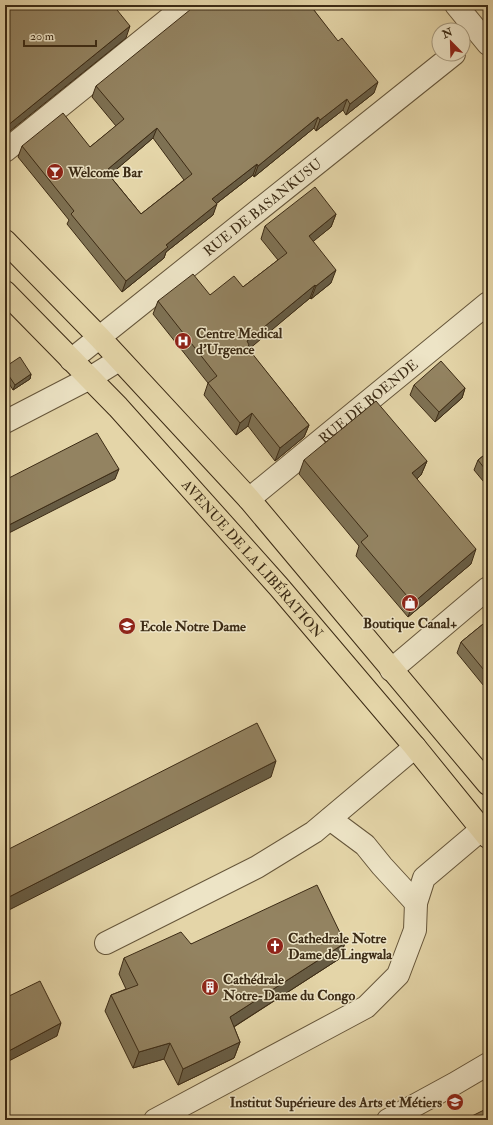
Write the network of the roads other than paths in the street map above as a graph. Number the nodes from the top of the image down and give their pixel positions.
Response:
1 (186, 5) edge
2 (456, 5) edge
3 (480, 38) edge
4 (444, 62) edge
5 (5, 151) edge
6 (5, 241) edge
7 (5, 292) edge
8 (488, 303) edge
9 (100, 337) junction
10 (71, 360) junction
11 (119, 360) junction
12 (90, 378) junction
13 (5, 422) edge
14 (249, 500) junction
15 (488, 588) edge
16 (391, 670) junction
17 (415, 747) junction
18 (488, 784) edge
19 (330, 819) junction
20 (485, 833) edge
21 (416, 903) junction
22 (106, 943) dead end
23 (488, 1064) edge
24 (155, 1120) edge
25 (388, 1120) edge

1 - 5 street
2 - 3 street
4 - 9 street, RUE DE BASANKUSU
6 - 9 main road
7 - 10 main road, AVENUE DE LA LIBÉRATION
8 - 14 street, RUE DE BOENDE
9 - 10 street, RUE DE BASANKUSU
9 - 11 main road
10 - 12 main road, AVENUE DE LA LIBÉRATION
11 - 12 street
11 - 14 main road
12 - 13 street
12 - 17 main road, AVENUE DE LA LIBÉRATION
14 - 16 main road
15 - 16 street
16 - 18 main road
17 - 19 street
17 - 20 main road, AVENUE DE LA LIBÉRATION
19 - 21 street
19 - 22 street
20 - 21 street
21 - 24 street
23 - 25 street

